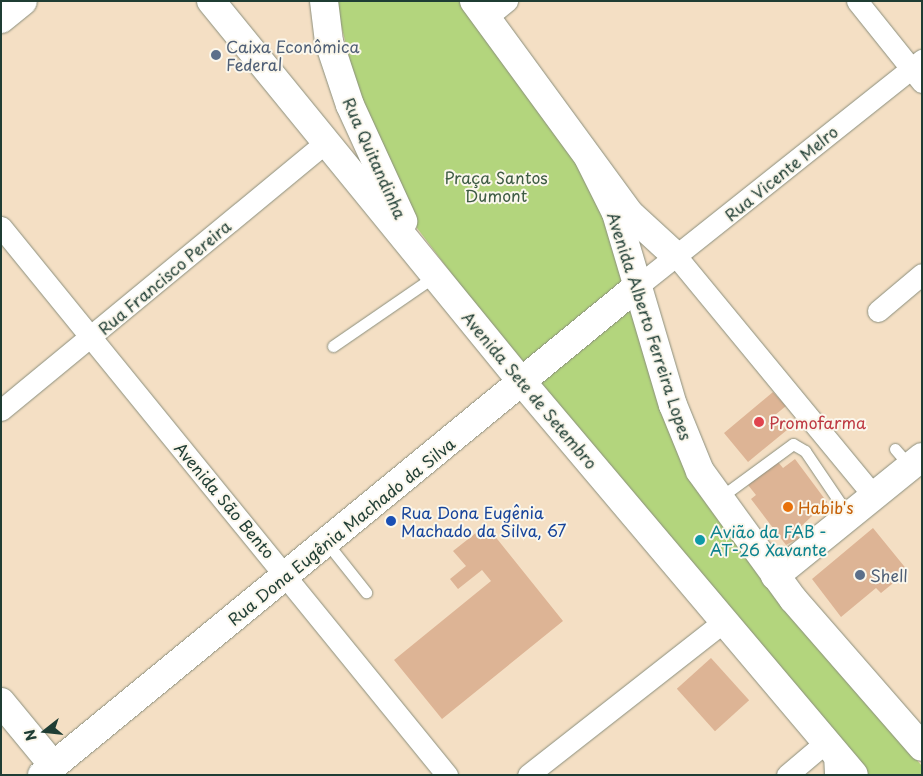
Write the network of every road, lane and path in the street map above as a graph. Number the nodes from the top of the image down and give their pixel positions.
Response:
1 (23, 1) edge
2 (211, 1) edge
3 (324, 1) edge
4 (857, 1) edge
5 (489, 7) edge
6 (1, 20) edge
7 (918, 70) edge
8 (326, 142) junction
9 (589, 159) junction
10 (1, 227) edge
11 (418, 255) junction
12 (676, 256) junction
13 (922, 274) edge
14 (435, 276) junction
15 (639, 285) junction
16 (878, 311) dead end
17 (91, 338) junction
18 (333, 346) dead end
19 (522, 382) junction
20 (1, 410) edge
21 (909, 457) edge
22 (874, 496) junction
23 (717, 500) junction
24 (849, 516) junction
25 (327, 543) junction
26 (288, 575) junction
27 (775, 576) junction
28 (366, 592) dead end
29 (726, 620) junction
30 (1, 702) edge
31 (826, 742) junction
32 (922, 747) edge
33 (52, 772) edge
34 (447, 775) edge
35 (528, 775) edge
36 (787, 775) edge
37 (830, 775) edge
38 (854, 775) edge

1 - 6 main road
2 - 8 main road, Avenida Sete de Setembro
3 - 11 main road, Rua Quitandinha
4 - 7 street
5 - 9 main road
7 - 12 street, Rua Vicente Melro
8 - 11 main road, Avenida Sete de Setembro
8 - 17 street, Rua Francisco Pereira
9 - 12 main road
9 - 15 main road, Avenida Alberto Ferreira Lopes
10 - 17 street, Avenida São Bento
11 - 14 main road, Avenida Sete de Setembro
12 - 15 street, Rua Vicente Melro
12 - 22 street
13 - 16 street
14 - 18 lane
14 - 19 main road, Avenida Sete de Setembro
15 - 19 main road, Rua Dona Eugênia Machado da Silva
15 - 23 main road, Avenida Alberto Ferreira Lopes
17 - 20 street, Rua Francisco Pereira
17 - 26 street, Avenida São Bento
19 - 25 main road, Rua Dona Eugênia Machado da Silva
19 - 29 main road, Avenida Sete de Setembro
21 - 22 main road
22 - 24 main road
23 - 24 lane
23 - 27 main road, Avenida Alberto Ferreira Lopes
24 - 27 main road
25 - 26 main road, Rua Dona Eugênia Machado da Silva
25 - 28 lane
26 - 33 main road, Rua Dona Eugênia Machado da Silva
26 - 34 street, Avenida São Bento
27 - 32 main road, Avenida Alberto Ferreira Lopes
29 - 31 main road, Avenida Sete de Setembro
29 - 35 street
30 - 33 main road
31 - 36 street
31 - 37 lane
31 - 38 main road, Avenida Sete de Setembro

